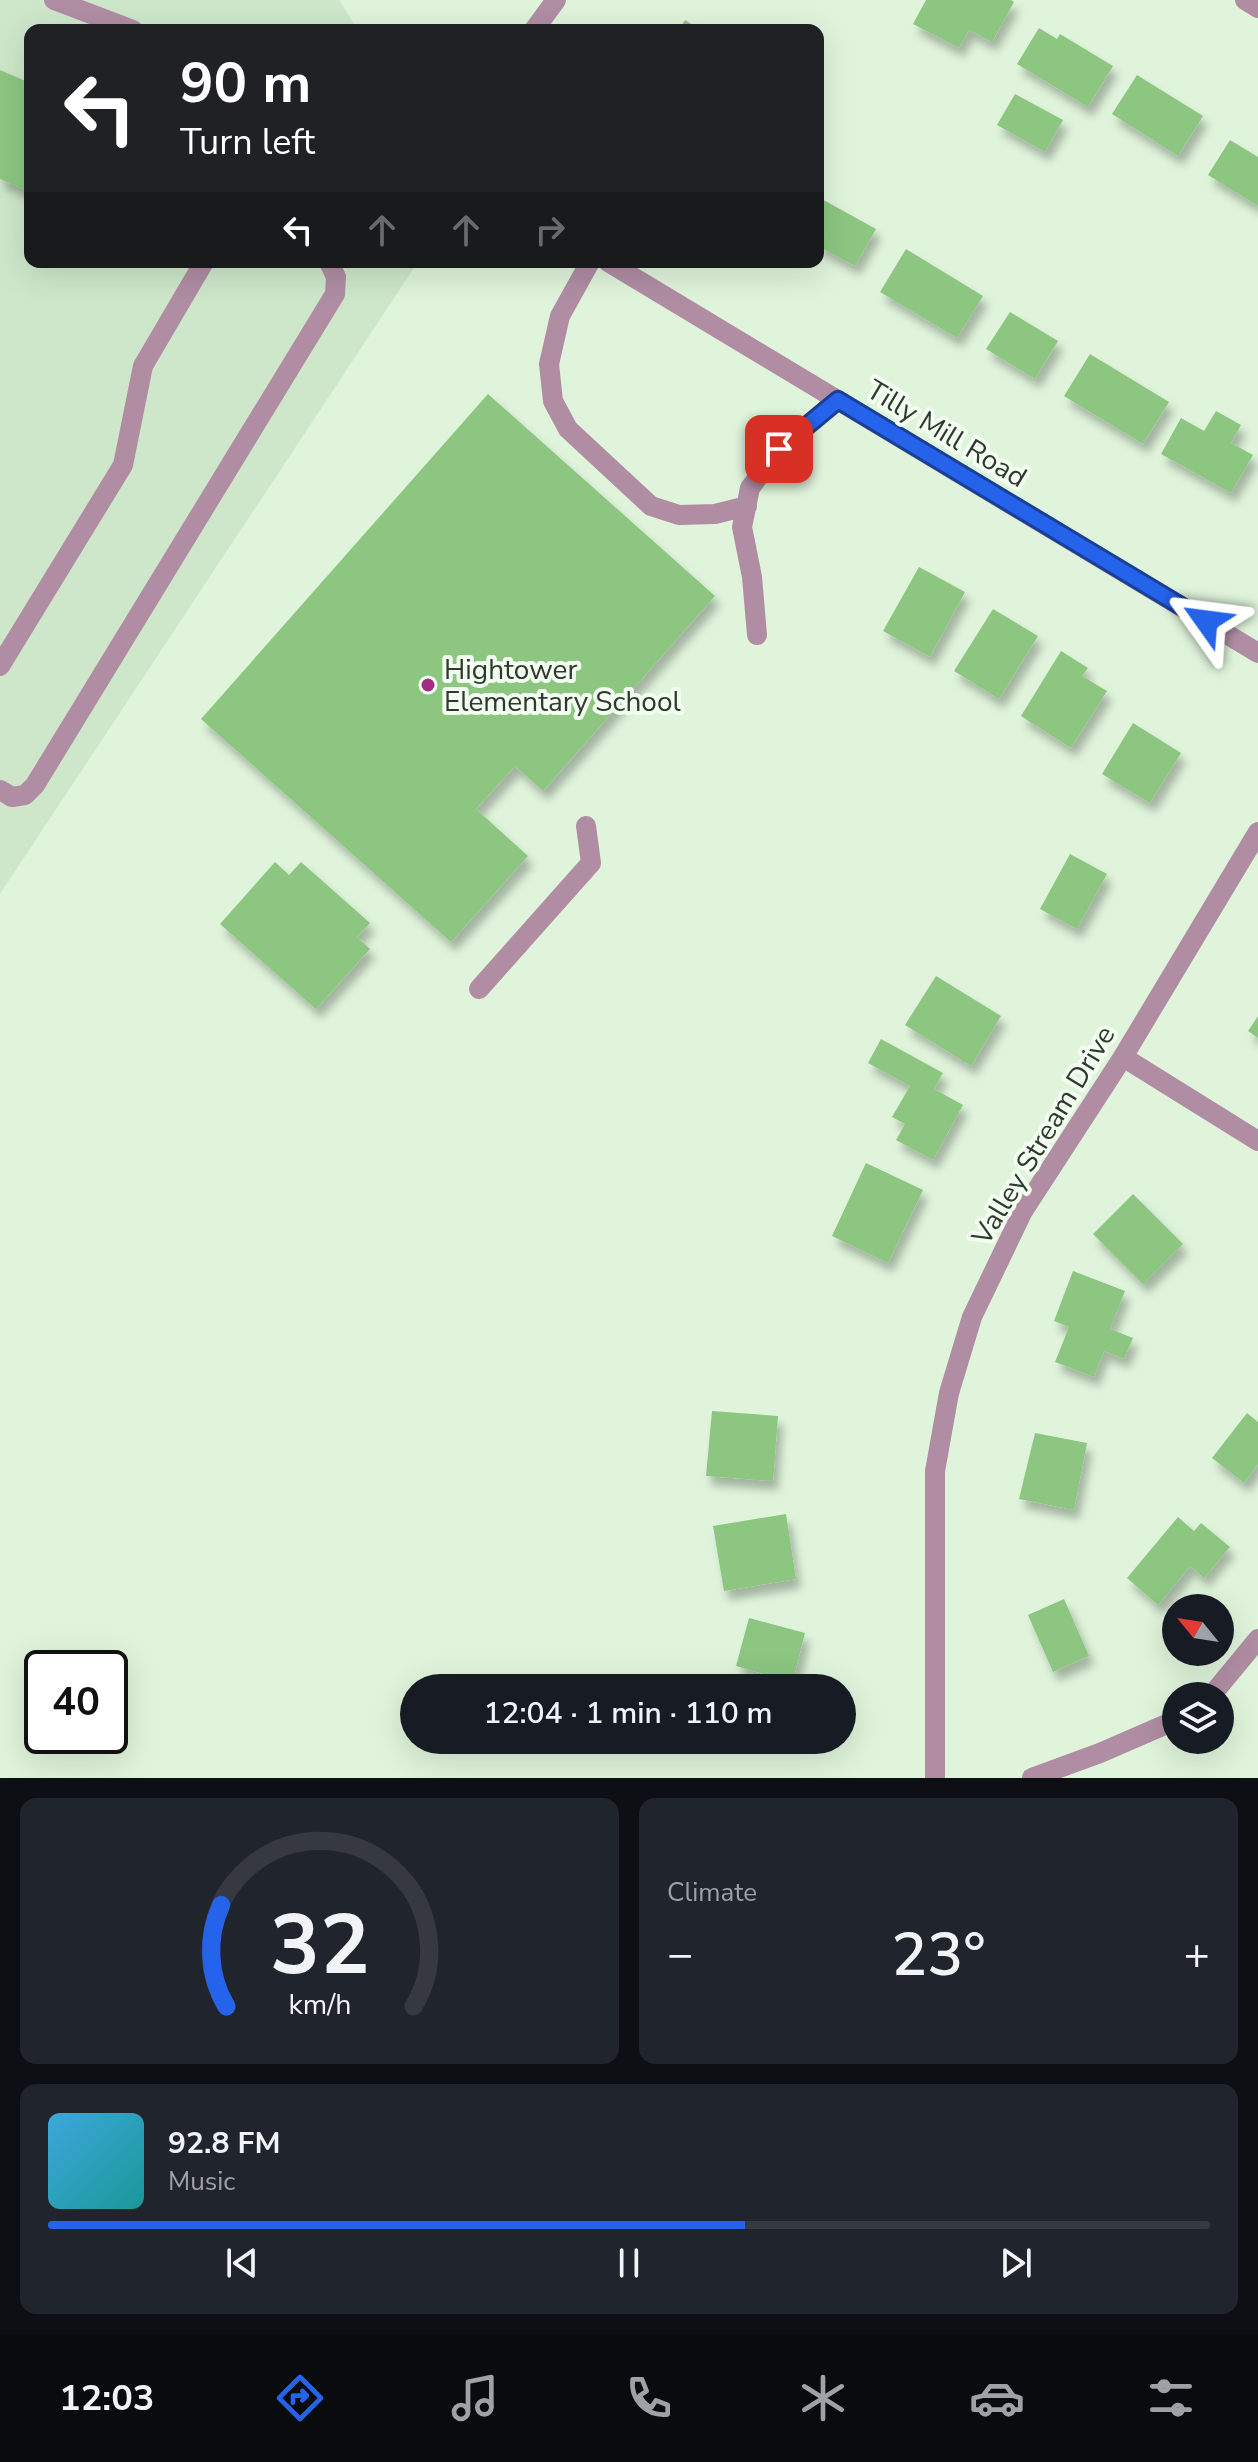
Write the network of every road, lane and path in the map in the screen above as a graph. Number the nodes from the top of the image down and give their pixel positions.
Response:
1 (54, 0) edge
2 (556, 0) edge
3 (1245, 0) edge
4 (1258, 8) edge
5 (117, 24) edge
6 (538, 24) edge
7 (200, 268) edge
8 (332, 268) edge
9 (587, 268) edge
10 (618, 268) edge
11 (838, 400) junction
12 (747, 506) junction
13 (757, 635) dead end
14 (1258, 653) edge
15 (0, 666) edge
16 (0, 790) edge
17 (586, 826) dead end
18 (1258, 832) edge
19 (479, 989) dead end
20 (1123, 1057) junction
21 (1258, 1141) edge
22 (1258, 1639) edge
23 (1223, 1682) edge
24 (1162, 1726) edge
25 (935, 1778) edge
26 (1032, 1778) edge

1 - 5 street
2 - 6 street
3 - 4 street
7 - 15 street
8 - 16 street
9 - 12 street
10 - 11 street, Tilly Mill Road
11 - 12 street
11 - 14 street, Tilly Mill Road
12 - 13 street
17 - 19 street
18 - 20 street, Valley Stream Drive
20 - 21 street
20 - 25 street, Valley Stream Drive
22 - 23 street
24 - 26 street

